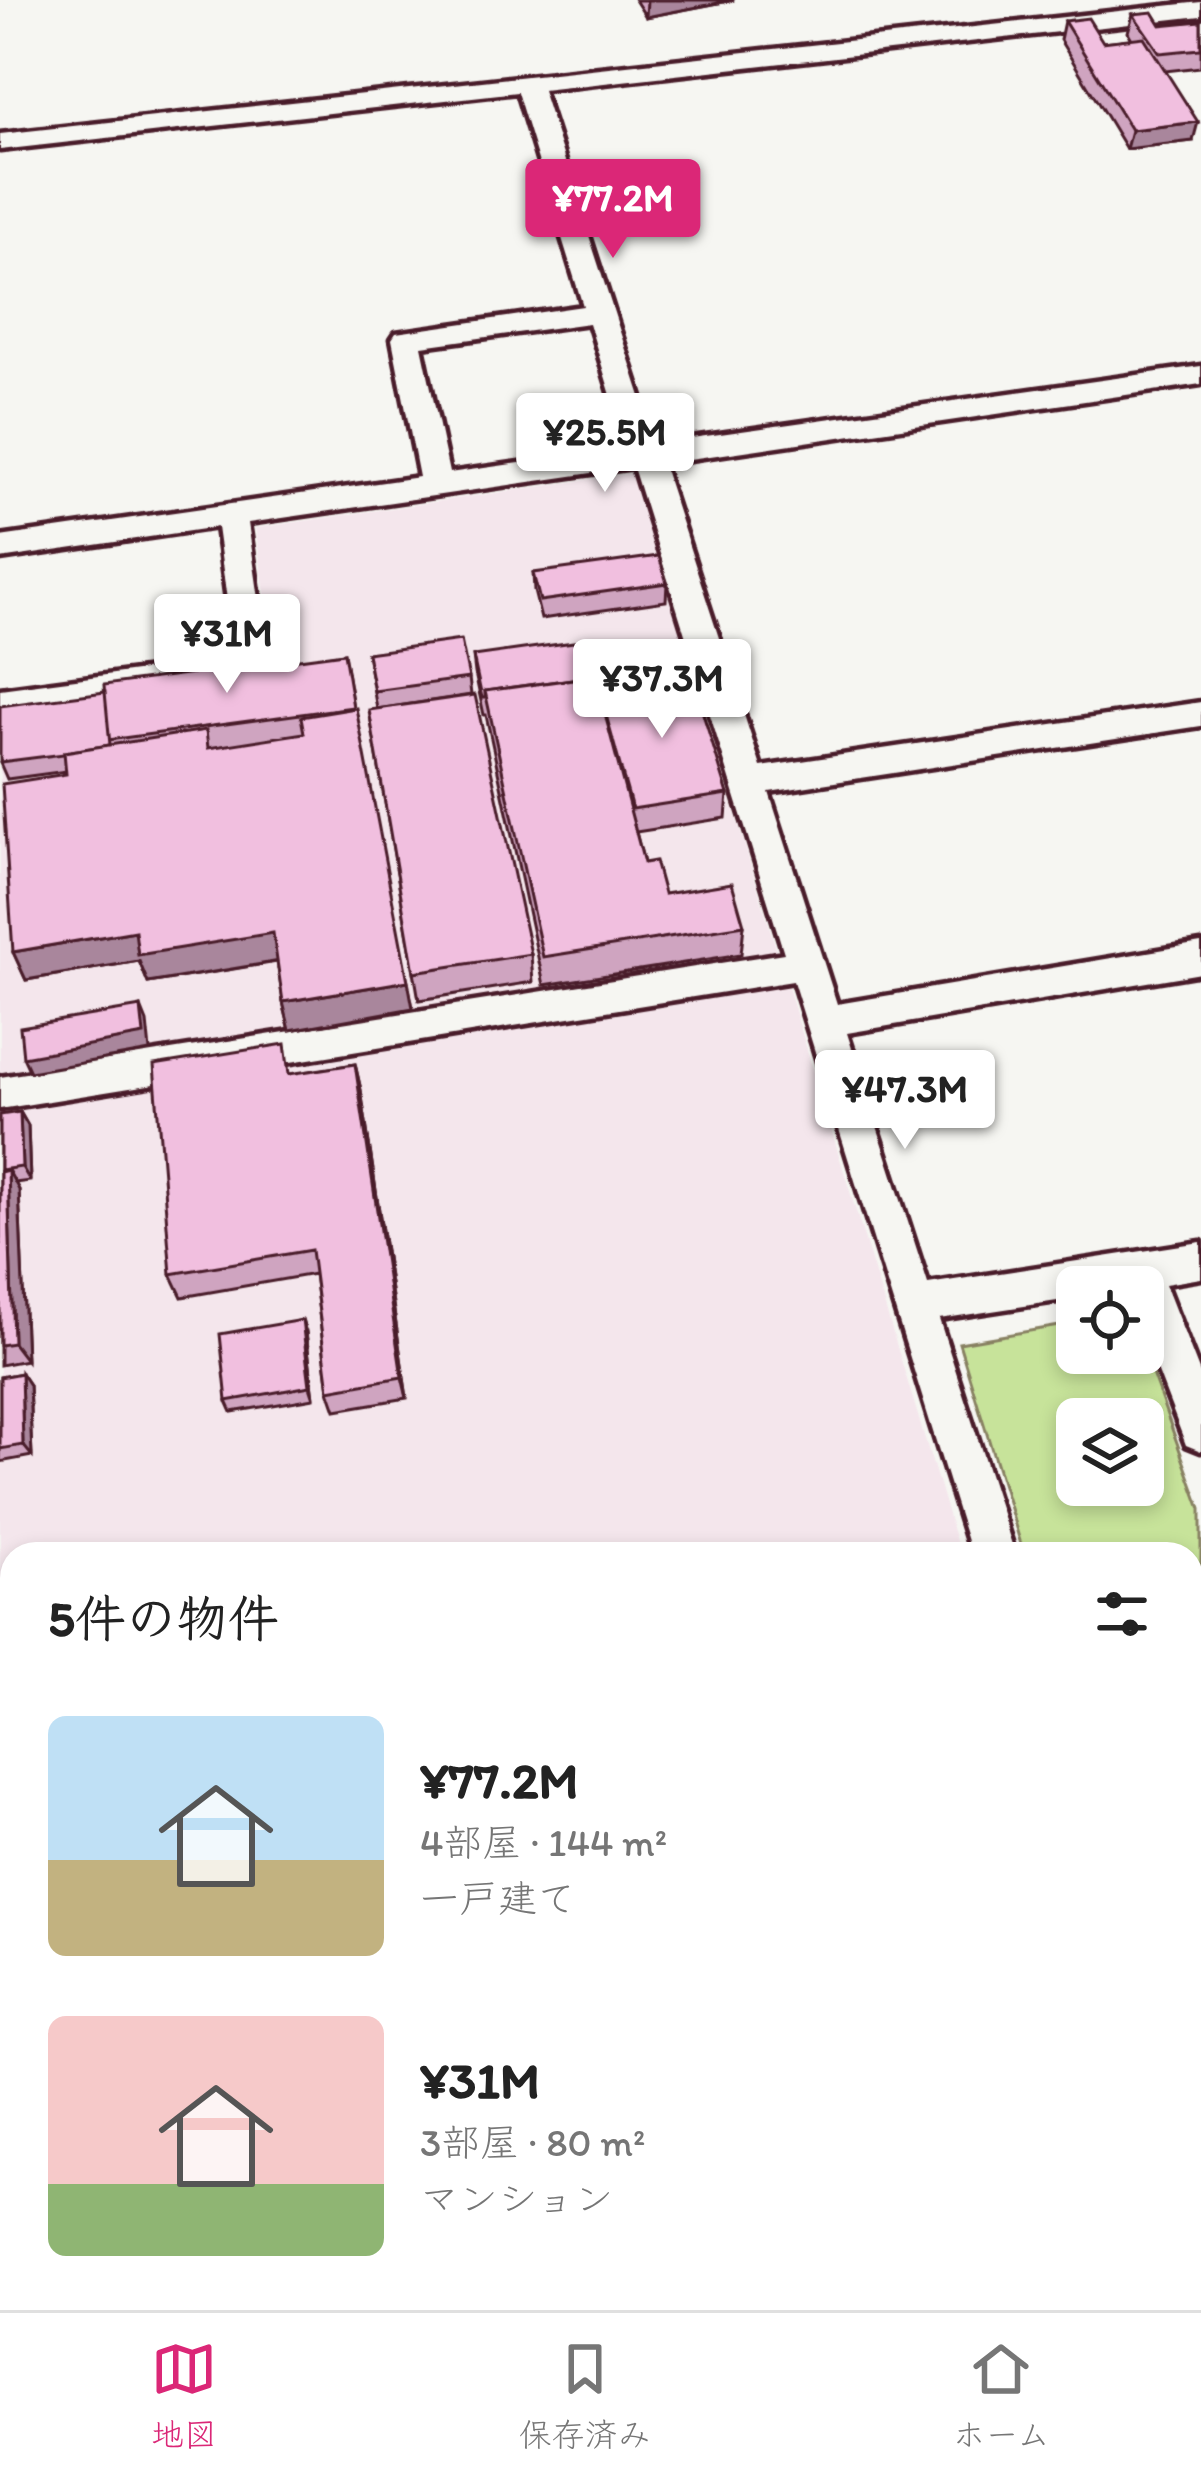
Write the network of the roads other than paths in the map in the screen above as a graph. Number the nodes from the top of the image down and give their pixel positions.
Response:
1 (1201, 9) edge
2 (526, 84) junction
3 (0, 142) edge
4 (596, 313) junction
5 (1201, 376) edge
6 (644, 456) junction
7 (436, 486) junction
8 (231, 515) junction
9 (0, 548) edge
10 (0, 701) edge
11 (1201, 714) edge
12 (750, 782) junction
13 (1201, 958) edge
14 (809, 964) junction
15 (827, 1022) junction
16 (0, 1093) edge
17 (1201, 1260) edge
18 (1160, 1266) edge
19 (1056, 1282) edge
20 (911, 1305) junction
21 (1164, 1334) edge
22 (1201, 1431) edge
23 (989, 1542) edge

1 - 2 street
2 - 3 street
2 - 4 street
4 - 6 street
4 - 7 street
5 - 6 street
6 - 7 street
6 - 12 street
7 - 8 street
8 - 9 street
8 - 10 street
11 - 12 street
12 - 14 street
13 - 15 street
14 - 15 street
14 - 16 street
15 - 20 street
17 - 18 street
19 - 20 street
20 - 23 street
21 - 22 street

